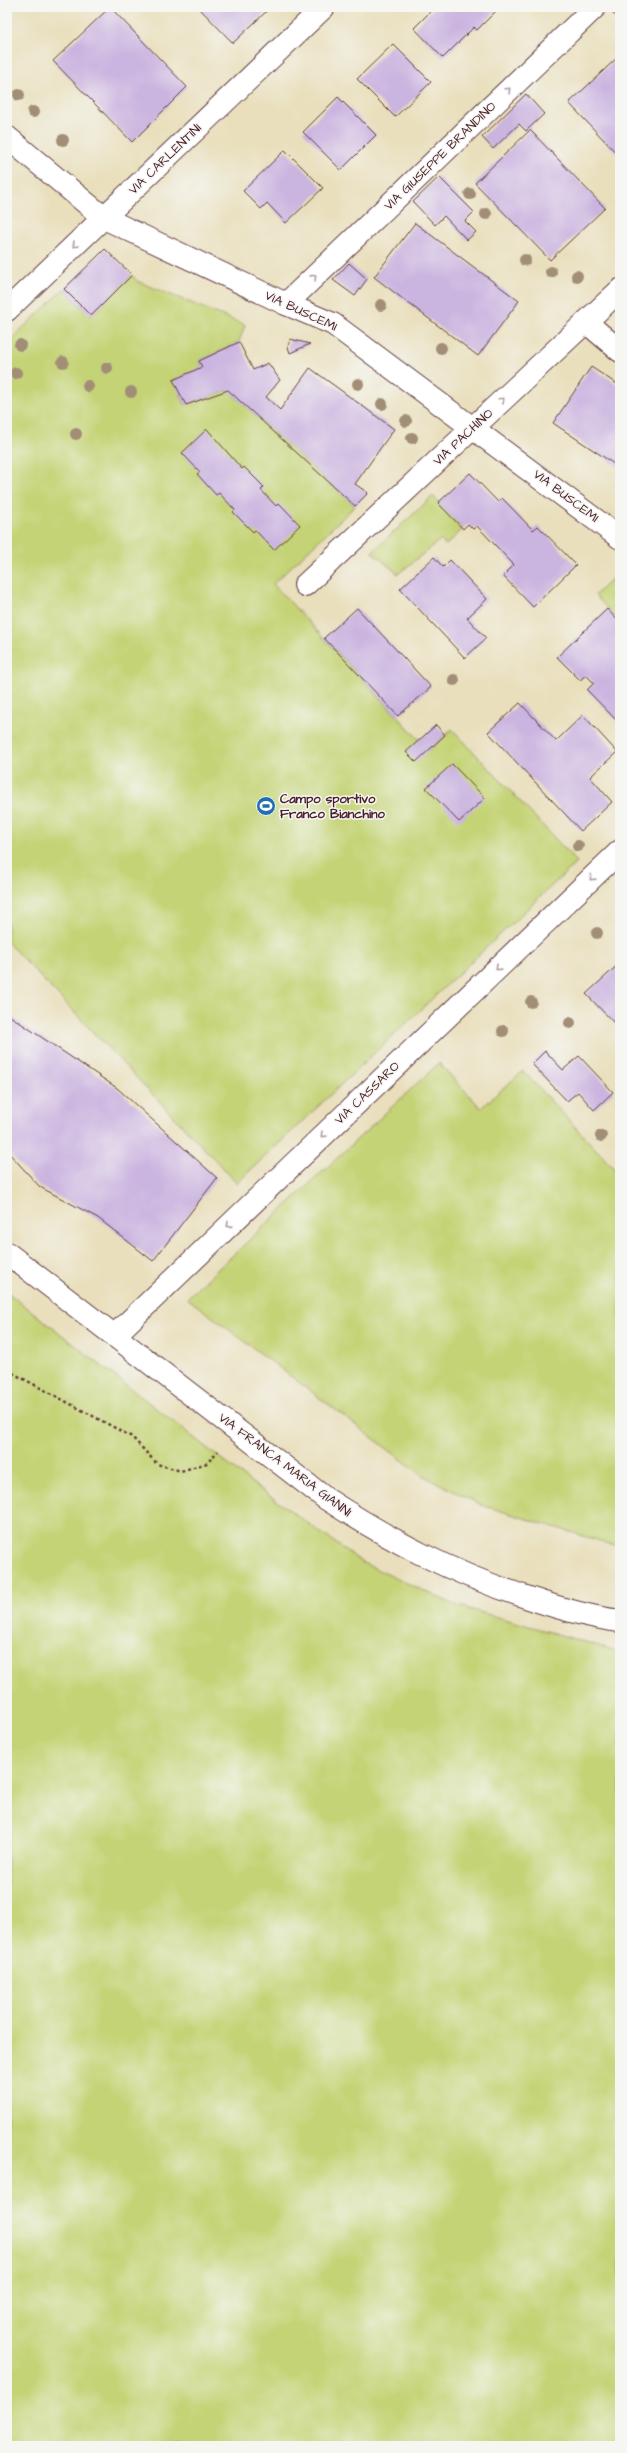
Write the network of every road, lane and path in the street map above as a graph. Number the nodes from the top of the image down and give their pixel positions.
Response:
1 (324, 7) edge
2 (595, 7) edge
3 (7, 137) edge
4 (104, 218) junction
5 (620, 290) edge
6 (286, 304) junction
7 (7, 310) edge
8 (586, 322) junction
9 (620, 351) edge
10 (474, 427) junction
11 (620, 538) edge
12 (305, 584) dead end
13 (620, 851) edge
14 (7, 1252) edge
15 (114, 1336) junction
16 (7, 1370) edge
17 (236, 1429) junction
18 (620, 1621) edge

1 - 4 street, VIA CARLENTINI
6 -> 2 street, VIA GIUSEPPE BRANDINO
3 - 4 street, VIA BUSCEMI
4 - 6 street, VIA BUSCEMI
4 -> 7 street, VIA CARLENTINI
5 - 8 street, VIA PACHINO
6 - 10 street, VIA BUSCEMI
8 - 9 street
10 -> 8 street, VIA PACHINO
10 - 11 street, VIA BUSCEMI
10 - 12 street, VIA PACHINO
13 -> 15 street, VIA CASSARO
14 - 15 street, VIA FRANCA MARIA GIANNI
15 - 17 street, VIA FRANCA MARIA GIANNI
16 - 17 path
17 - 18 street, VIA FRANCA MARIA GIANNI

